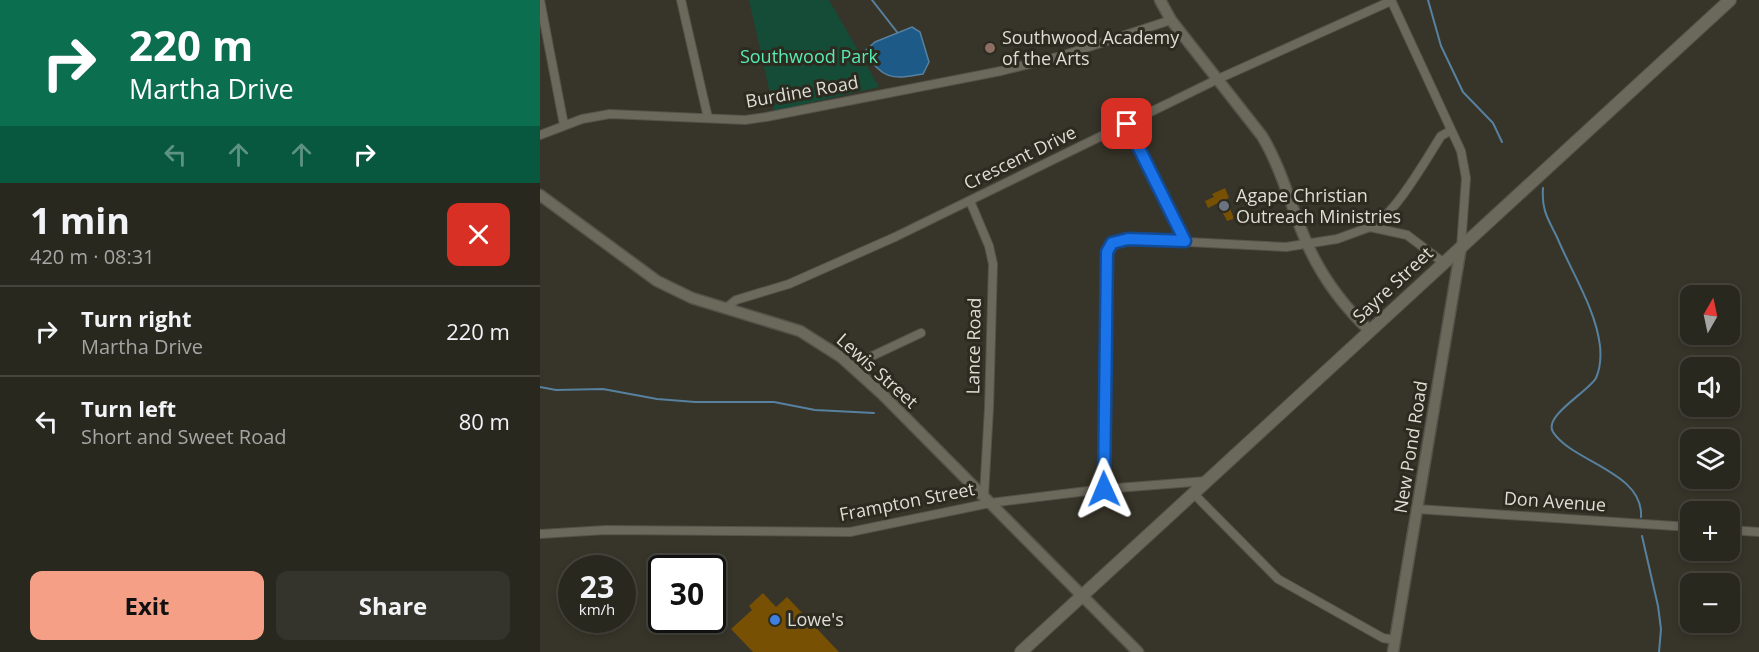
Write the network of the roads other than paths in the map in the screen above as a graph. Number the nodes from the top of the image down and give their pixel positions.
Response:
1 (540, 0) edge
2 (681, 0) edge
3 (1160, 0) edge
4 (1730, 0) edge
5 (1391, 1) edge
6 (1171, 20) junction
7 (1218, 79) junction
8 (708, 118) junction
9 (1127, 124) junction
10 (564, 125) junction
11 (1450, 131) junction
12 (540, 135) edge
13 (540, 195) edge
14 (970, 201) junction
15 (1370, 227) junction
16 (1185, 241) junction
17 (1308, 246) junction
18 (1461, 247) junction
19 (1444, 263) junction
20 (726, 308) junction
21 (1370, 331) junction
22 (921, 333) dead end
23 (851, 366) junction
24 (1206, 481) junction
25 (1104, 489) junction
26 (1193, 493) junction
27 (987, 500) junction
28 (1417, 508) junction
29 (1680, 526) edge
30 (1740, 531) edge
31 (1759, 532) edge
32 (540, 534) edge
33 (1081, 595) junction
34 (1395, 640) junction
35 (1021, 652) edge
36 (1138, 652) edge
37 (1393, 652) edge

1 - 10 street
2 - 8 street
3 - 6 street
4 - 18 main road, Sayre Street
5 - 7 street, Crescent Drive
5 - 11 street
6 - 7 street
6 - 8 street, Burdine Road
7 - 9 street, Crescent Drive
7 - 17 street
8 - 10 street, Burdine Road
9 - 14 street, Crescent Drive
9 - 16 street
10 - 12 street, Burdine Road
11 - 15 street
11 - 18 street
13 - 20 street, Lewis Street
14 - 20 street, Crescent Drive
14 - 27 street, Lance Road
15 - 17 street
15 - 19 street
16 - 17 street
16 - 25 street
17 - 21 street
18 - 19 main road, Sayre Street
18 - 28 street, New Pond Road
19 - 21 main road, Sayre Street
20 - 23 street, Lewis Street
21 - 24 main road, Sayre Street
22 - 23 street
23 - 27 street, Lewis Street
24 - 25 street, Frampton Street
24 - 26 main road, Sayre Street
25 - 27 street, Frampton Street
26 - 33 main road, Sayre Street
26 - 34 street
27 - 32 street, Frampton Street
27 - 33 street, Lewis Street
28 - 29 street, Don Avenue
28 - 34 street, New Pond Road
30 - 31 street
33 - 35 main road, Sayre Street
33 - 36 street, Lewis Street
34 - 37 street, New Pond Road

